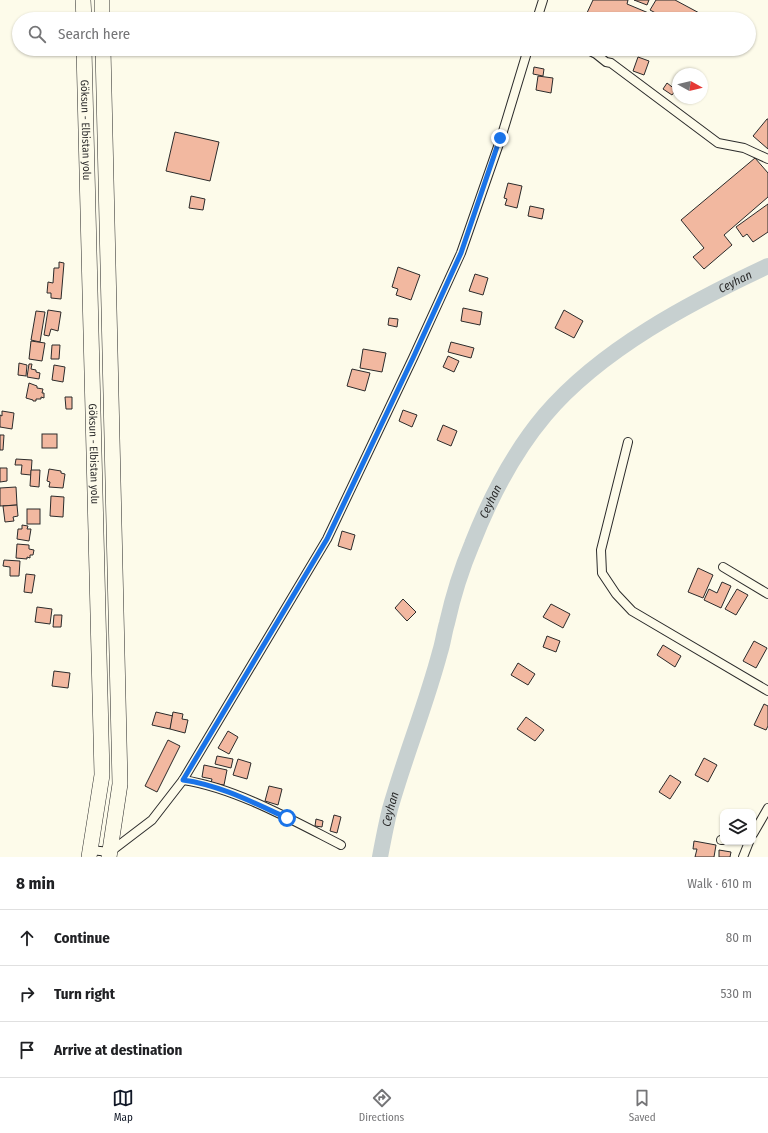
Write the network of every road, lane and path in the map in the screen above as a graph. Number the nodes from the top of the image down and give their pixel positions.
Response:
1 (83, 0) edge
2 (102, 0) edge
3 (542, 0) edge
4 (84, 12) edge
5 (102, 12) edge
6 (539, 12) edge
7 (84, 56) edge
8 (103, 56) edge
9 (526, 56) edge
10 (598, 56) edge
11 (768, 159) edge
12 (628, 442) dead end
13 (723, 567) dead end
14 (768, 594) edge
15 (768, 691) edge
16 (183, 780) junction
17 (768, 808) edge
18 (765, 819) edge
19 (756, 830) edge
20 (341, 845) dead end
21 (748, 845) edge
22 (89, 854) edge
23 (109, 854) edge
24 (743, 857) edge

1 - 4 highway
2 - 5 highway
3 - 6 street
7 - 22 highway, Göksun - Elbistan yolu
8 - 23 highway, Göksun - Elbistan yolu
9 - 16 street
10 - 11 street
12 - 15 street
13 - 14 street
16 - 20 street
16 - 23 street
17 - 18 street
18 - 19 street
21 - 24 street
22 - 23 street

